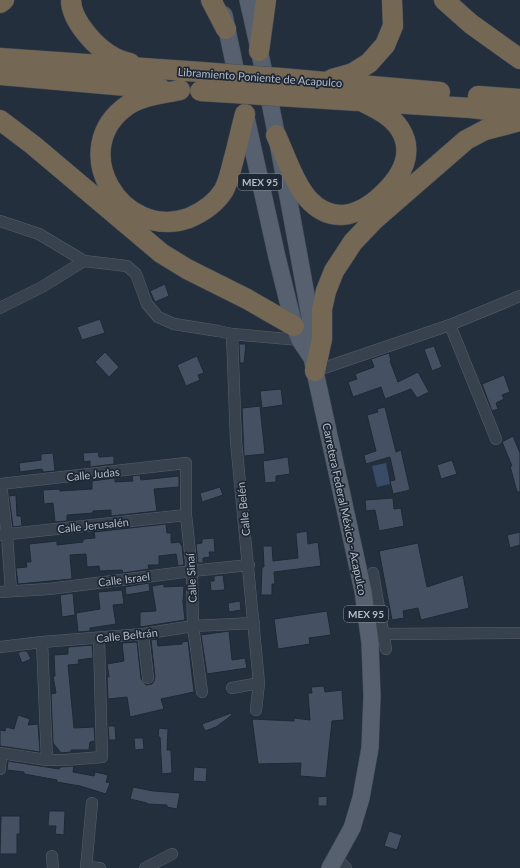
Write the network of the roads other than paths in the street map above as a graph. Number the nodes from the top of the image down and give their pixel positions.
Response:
1 (4, 0) edge
2 (71, 0) edge
3 (211, 0) edge
4 (221, 0) edge
5 (248, 0) edge
6 (266, 0) edge
7 (392, 0) edge
8 (444, 0) edge
9 (0, 4) edge
10 (226, 29) junction
11 (259, 51) junction
12 (0, 58) edge
13 (520, 59) edge
14 (147, 69) junction
15 (0, 75) edge
16 (201, 82) junction
17 (321, 82) junction
18 (279, 87) junction
19 (180, 90) junction
20 (520, 99) edge
21 (361, 101) junction
22 (245, 114) junction
23 (520, 114) edge
24 (0, 120) edge
25 (520, 121) edge
26 (276, 135) junction
27 (0, 221) edge
28 (84, 261) junction
29 (520, 296) edge
30 (0, 308) edge
31 (450, 325) junction
32 (297, 333) junction
33 (232, 334) junction
34 (314, 365) junction
35 (496, 439) dead end
36 (186, 464) joint
37 (0, 484) edge
38 (186, 515) junction
39 (3, 535) edge
40 (248, 566) junction
41 (192, 571) junction
42 (373, 573) dead end
43 (6, 591) edge
44 (254, 623) junction
45 (193, 626) junction
46 (520, 633) edge
47 (143, 634) junction
48 (384, 634) junction
49 (98, 638) junction
50 (42, 642) junction
51 (0, 647) edge
52 (386, 649) dead end
53 (148, 678) dead end
54 (260, 683) junction
55 (232, 688) dead end
56 (202, 692) dead end
57 (256, 710) dead end
58 (0, 753) edge
59 (47, 760) junction
60 (0, 769) edge
61 (92, 803) dead end
62 (172, 854) dead end
63 (52, 856) dead end
64 (337, 865) edge
65 (86, 867) edge
66 (53, 868) edge
67 (100, 868) edge
68 (145, 868) edge

1 - 9 highway
2 - 14 highway
3 - 10 highway
4 - 10 main road, MEX 95
5 - 11 main road, MEX 95
6 - 11 highway
7 - 17 highway
8 - 13 highway
10 - 22 main road, MEX 95
11 - 26 main road, MEX 95
12 - 14 highway, Libramiento Poniente de Acapulco
14 - 16 highway, Libramiento Poniente de Acapulco
15 - 19 highway, Libramiento Poniente de Acapulco
16 - 18 highway, Libramiento Poniente de Acapulco, bridge
16 - 19 highway, Libramiento Poniente de Acapulco
17 - 18 highway, Libramiento Poniente de Acapulco
17 - 20 highway, Libramiento Poniente de Acapulco
18 - 21 highway, Libramiento Poniente de Acapulco
19 - 22 highway
21 - 23 highway, Libramiento Poniente de Acapulco
21 - 26 highway
22 - 32 main road, MEX 95
24 - 32 highway
25 - 34 highway
26 - 34 main road, MEX 95
27 - 28 street
28 - 30 street
28 - 33 street
29 - 31 street
31 - 34 street
31 - 35 street
32 - 33 street
32 - 34 main road, MEX 95
33 - 40 street, Calle Belén
34 - 64 main road, Carretera Federal México - Acapulco / MEX 95
36 - 37 street, Calle Judas
36 - 38 street, Calle Sinaí
37 - 39 street
38 - 39 street, Calle Jerusalén
38 - 41 street, Calle Sinaí
39 - 43 street
40 - 41 street, Calle Israel
40 - 44 street, Calle Belén
41 - 43 street, Calle Israel
41 - 45 street, Calle Sinaí
42 - 48 street
44 - 45 street, Calle Beltrán
44 - 54 street, Calle Belén
45 - 47 street, Calle Beltrán
45 - 56 street, Calle Sinaí
46 - 48 street
47 - 49 street, Calle Beltrán
47 - 53 street
48 - 52 street
49 - 50 street, Calle Beltrán
49 - 59 street
50 - 51 street, Calle Beltrán
50 - 59 street
54 - 55 street
54 - 57 street, Calle Belén
58 - 59 street
58 - 60 street
61 - 65 street
62 - 68 street
63 - 66 street
65 - 67 street

